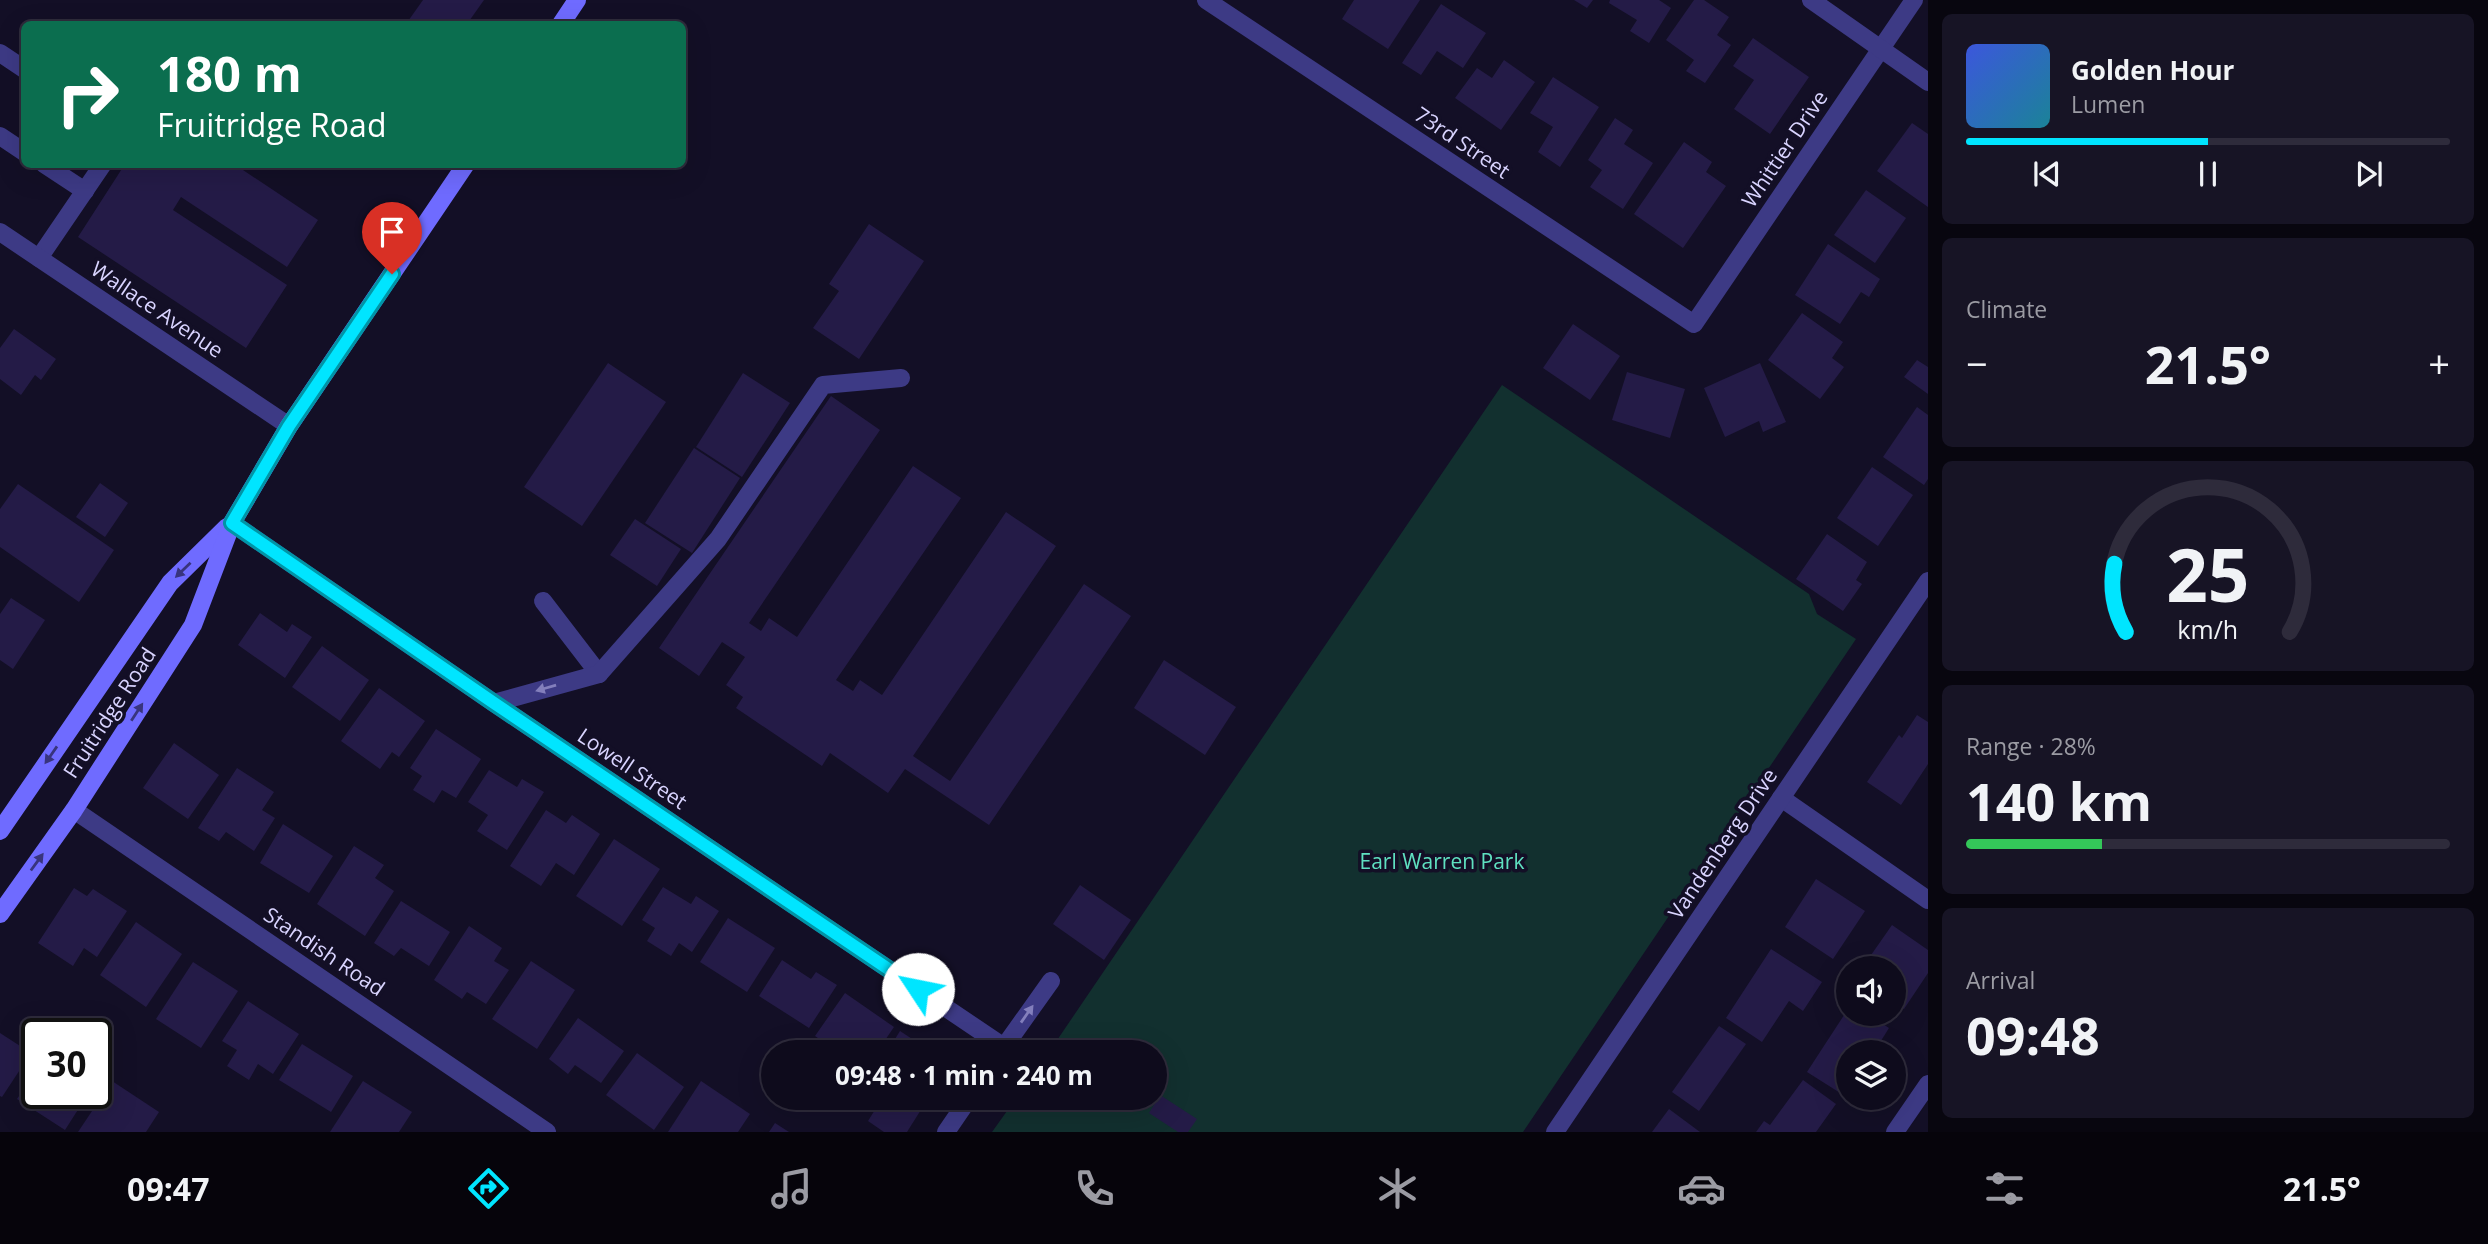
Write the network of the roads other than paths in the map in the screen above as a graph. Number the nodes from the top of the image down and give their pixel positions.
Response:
1 (577, 0) edge
2 (1206, 0) edge
3 (1811, 0) edge
4 (1914, 0) edge
5 (563, 21) edge
6 (1881, 49) junction
7 (0, 54) edge
8 (21, 67) edge
9 (1928, 82) edge
10 (0, 136) edge
11 (21, 150) edge
12 (50, 168) edge
13 (100, 168) edge
14 (463, 168) edge
15 (85, 191) junction
16 (0, 232) edge
17 (39, 258) junction
18 (1694, 324) joint
19 (901, 378) dead end
20 (289, 426) junction
21 (232, 523) junction
22 (1928, 581) edge
23 (543, 601) dead end
24 (599, 674) junction
25 (494, 703) junction
26 (1782, 798) junction
27 (74, 810) junction
28 (0, 831) edge
29 (1928, 900) edge
30 (0, 914) edge
31 (1051, 981) dead end
32 (989, 1040) edge
33 (1008, 1040) edge
34 (1928, 1084) edge
35 (961, 1110) edge
36 (547, 1132) edge
37 (946, 1132) edge
38 (1555, 1132) edge
39 (1895, 1132) edge

1 - 5 main road
2 - 18 street, 73rd Street
3 - 6 street
4 - 6 street, Whittier Drive
6 - 9 street
6 - 18 street, Whittier Drive
7 - 8 street
10 - 11 street
12 - 15 street
13 - 15 street
14 - 20 main road, Fruitridge Road
15 - 17 street
16 - 17 street, Wallace Avenue
17 - 20 street, Wallace Avenue
19 - 24 street
20 - 21 main road, Fruitridge Road
21 - 25 street, Lowell Street
27 -> 21 main road, Fruitridge Road
21 -> 28 main road, Fruitridge Road
22 - 26 street, Vandenberg Drive
23 - 24 street
24 -> 25 street
25 - 32 street, Lowell Street
26 - 29 street
26 - 38 street, Vandenberg Drive
30 -> 27 main road, Fruitridge Road
27 - 36 street, Standish Road
33 -> 31 street
34 - 39 street
35 - 37 street

